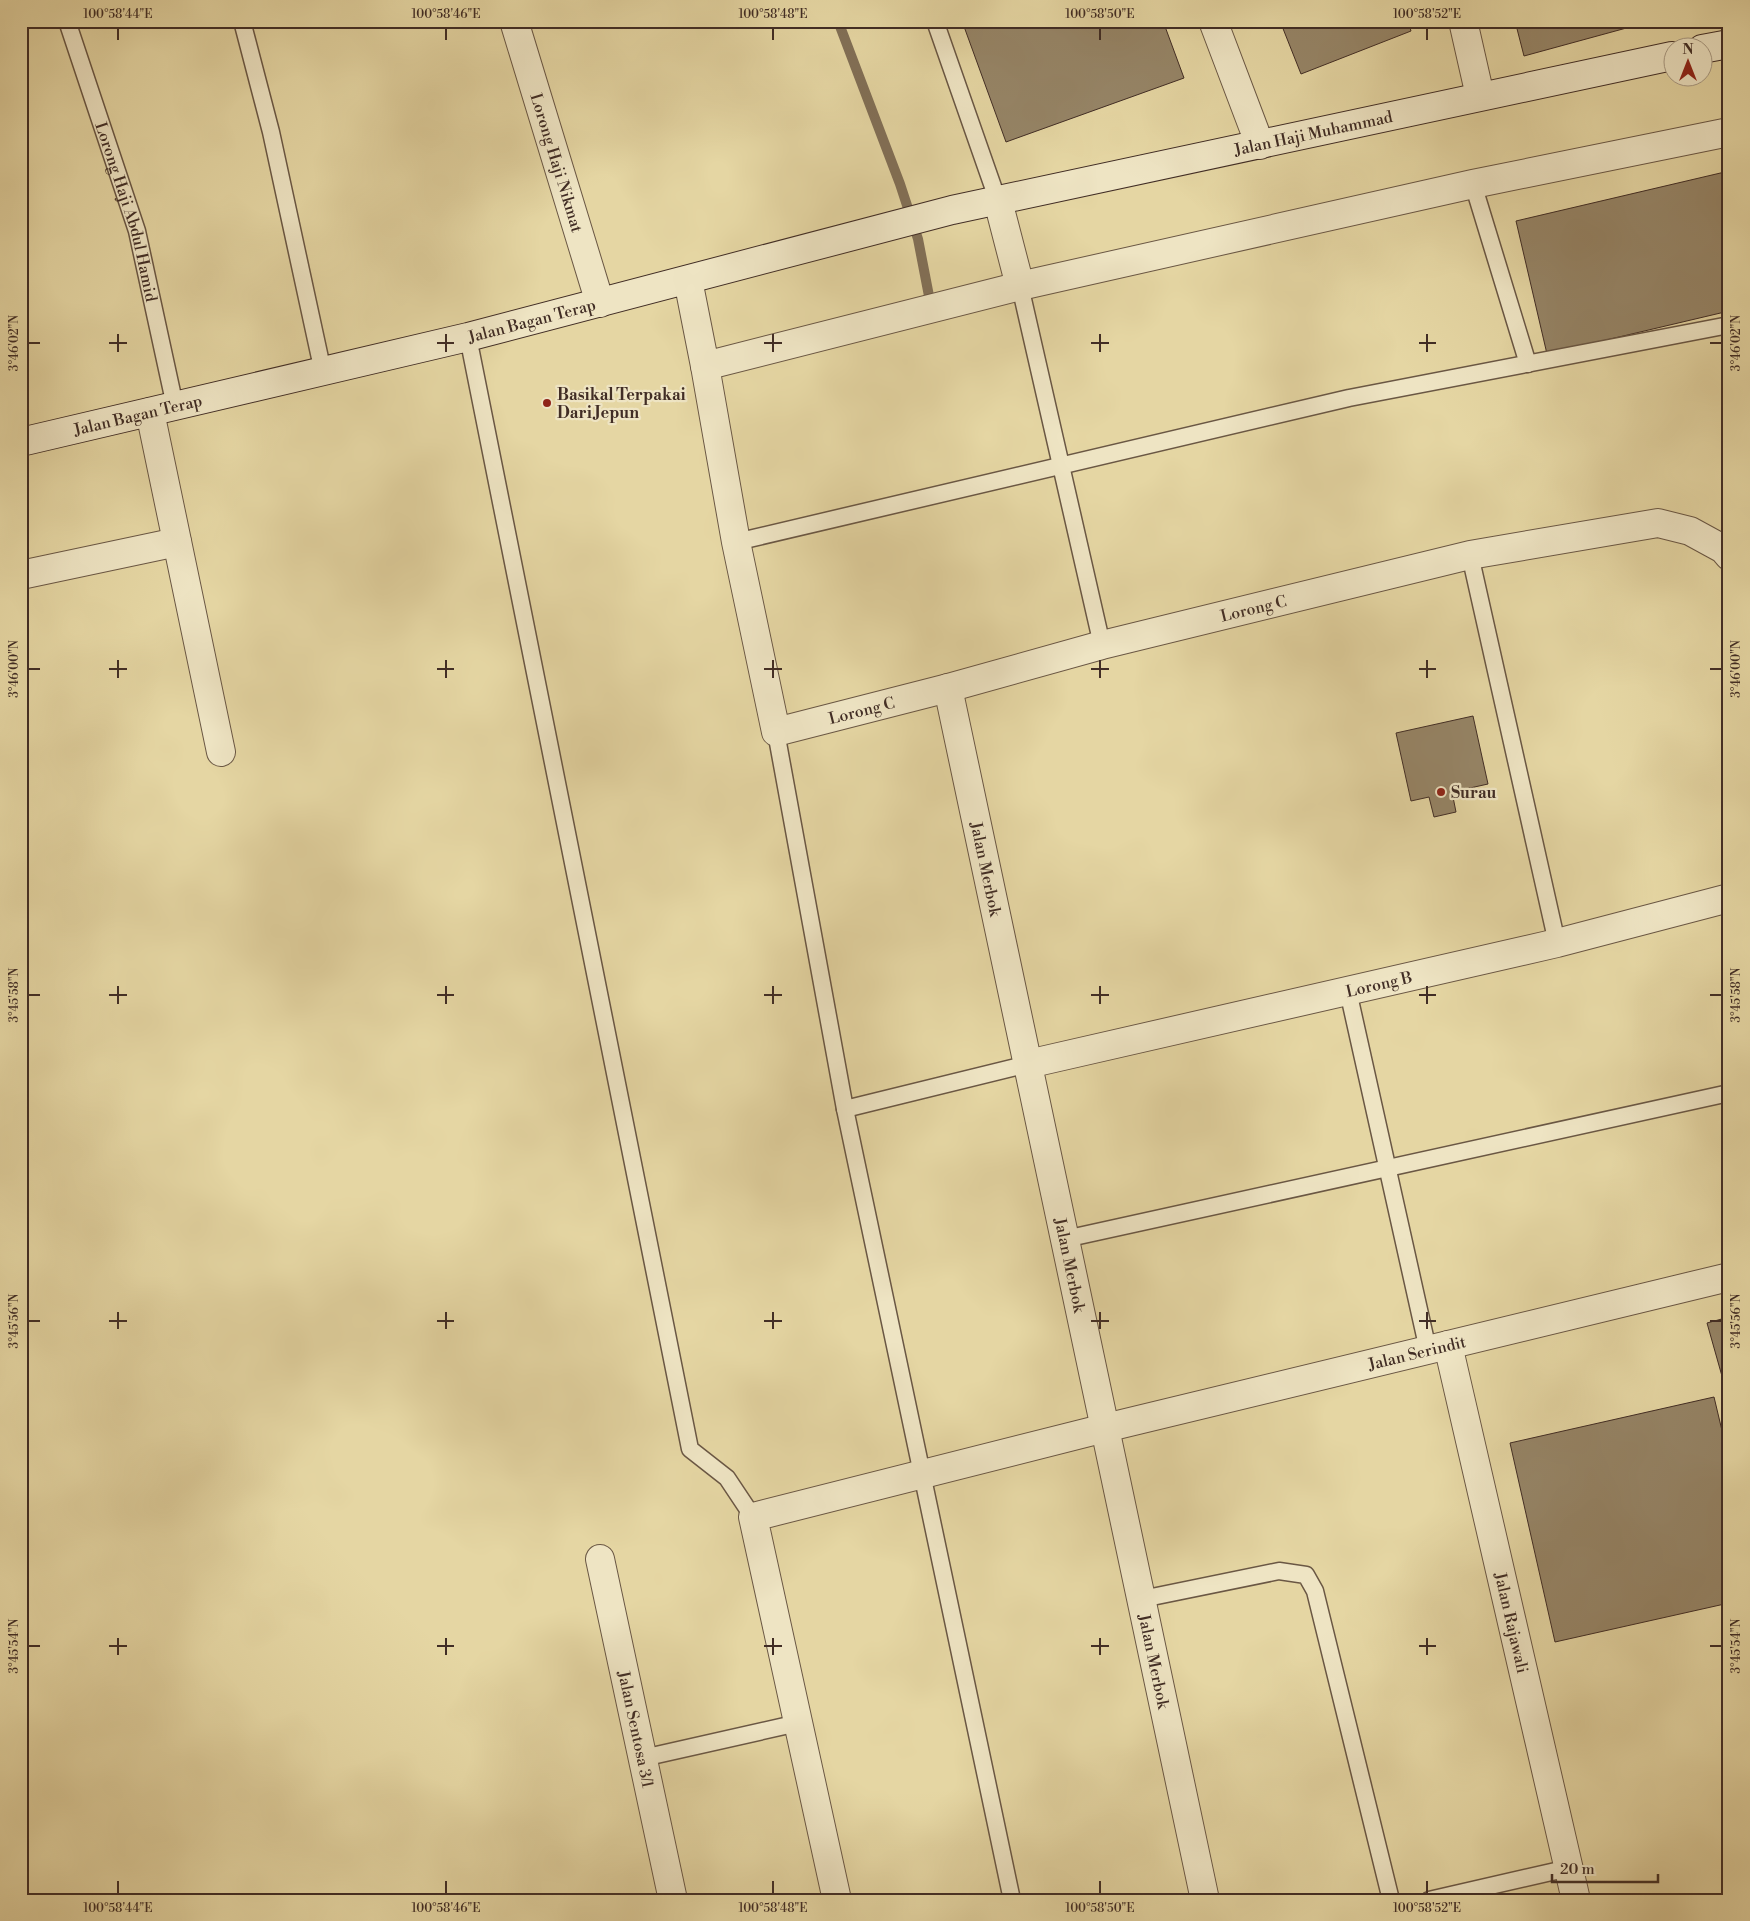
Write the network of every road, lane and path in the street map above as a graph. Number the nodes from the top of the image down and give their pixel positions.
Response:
1 (67, 21) edge
2 (242, 21) edge
3 (514, 21) edge
4 (935, 21) edge
5 (1213, 21) edge
6 (1463, 21) edge
7 (1729, 44) edge
8 (1712, 47) edge
9 (1662, 58) edge
10 (1480, 96) junction
11 (1729, 132) edge
12 (1260, 144) junction
13 (1473, 184) junction
14 (998, 201) junction
15 (952, 210) joint
16 (688, 280) junction
17 (1020, 286) junction
18 (600, 304) junction
19 (1729, 325) edge
20 (468, 337) junction
21 (1528, 364) junction
22 (705, 366) junction
23 (323, 372) junction
24 (162, 409) junction
25 (21, 442) edge
26 (1061, 466) junction
27 (177, 542) junction
28 (736, 542) junction
29 (1470, 555) junction
30 (1729, 556) edge
31 (21, 575) edge
32 (1102, 645) junction
33 (948, 688) junction
34 (776, 732) junction
35 (221, 752) dead end
36 (1729, 898) edge
37 (1557, 943) junction
38 (1348, 991) junction
39 (1028, 1064) junction
40 (1729, 1093) edge
41 (845, 1109) junction
42 (1388, 1168) junction
43 (1065, 1239) junction
44 (1729, 1277) edge
45 (1438, 1348) junction
46 (1105, 1428) junction
47 (922, 1474) junction
48 (753, 1517) junction
49 (600, 1559) dead end
50 (1142, 1600) junction
51 (798, 1723) junction
52 (643, 1758) junction
53 (1569, 1868) junction
54 (673, 1900) edge
55 (837, 1900) edge
56 (1012, 1900) edge
57 (1205, 1900) edge
58 (1391, 1900) edge
59 (1429, 1900) edge
60 (1576, 1900) edge

1 - 24 lane, Lorong Haji Abdul Hamid
2 - 23 lane
3 - 18 street, Lorong Haji Nikmat
4 - 14 lane
5 - 12 street
6 - 10 street
7 - 8 street
9 - 10 street, Jalan Haji Muhammad
10 - 12 street, Jalan Haji Muhammad
11 - 13 street
12 - 14 street, Jalan Haji Muhammad
13 - 17 street
13 - 21 lane
14 - 15 street, Jalan Haji Muhammad
14 - 17 street
15 - 16 street, Jalan Bagan Terap
16 - 18 street, Jalan Bagan Terap
16 - 22 street
17 - 22 street
17 - 26 lane
18 - 20 street, Jalan Bagan Terap
19 - 21 lane
20 - 23 street, Jalan Bagan Terap
20 - 48 lane
21 - 26 lane
22 - 28 street
23 - 24 street, Jalan Bagan Terap
24 - 25 street, Jalan Bagan Terap
24 - 27 street
26 - 28 lane
26 - 32 lane
27 - 31 street
27 - 35 street
28 - 34 street
29 - 30 street, Lorong C
29 - 32 street, Lorong C
29 - 37 lane
32 - 33 street, Lorong C
33 - 34 street, Lorong C
33 - 39 street, Jalan Merbok
34 - 41 lane
36 - 37 street, Lorong B
37 - 38 street, Lorong B
38 - 39 street, Lorong B
38 - 42 lane
39 - 41 lane
39 - 43 street, Jalan Merbok
40 - 42 lane
41 - 47 lane
42 - 43 lane
42 - 45 lane
43 - 46 street, Jalan Merbok
44 - 45 street, Jalan Serindit
45 - 46 street, Jalan Serindit
45 - 53 street, Jalan Rajawali
46 - 47 street, Jalan Serindit
46 - 50 street, Jalan Merbok
47 - 48 street, Jalan Serindit
47 - 56 lane
48 - 51 street
49 - 52 street, Jalan Sentosa 3/1
50 - 57 street, Jalan Merbok
50 - 58 lane
51 - 52 lane
51 - 55 street
52 - 54 street, Jalan Sentosa 3/1
53 - 59 lane
53 - 60 street, Jalan Rajawali

